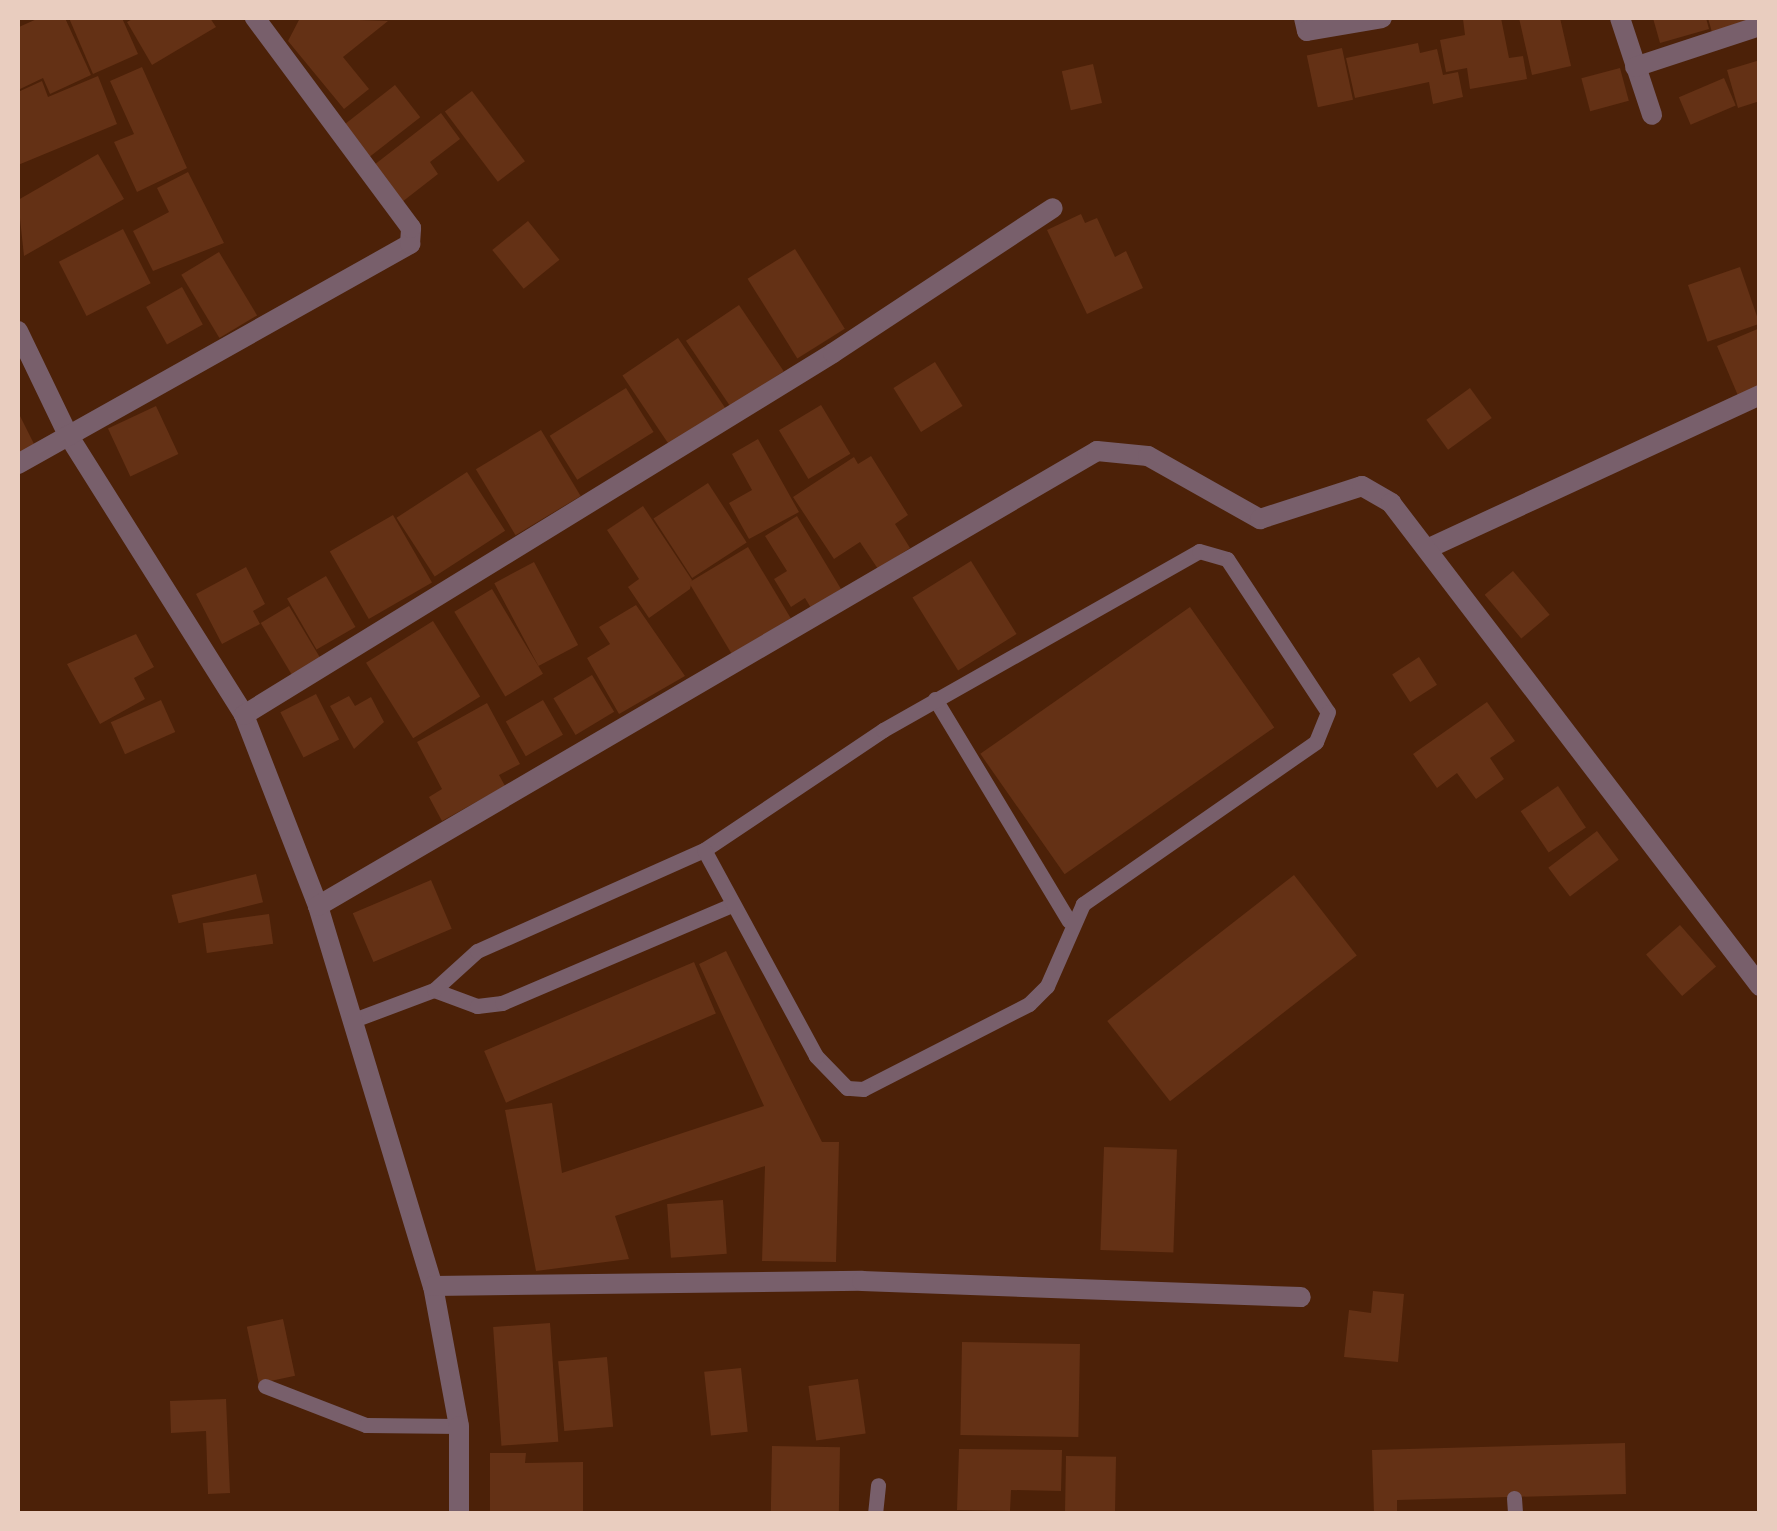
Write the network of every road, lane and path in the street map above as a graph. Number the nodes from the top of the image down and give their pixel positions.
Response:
1 (255, 18) edge
2 (1304, 18) edge
3 (1382, 18) edge
4 (1620, 18) edge
5 (1760, 26) edge
6 (1635, 68) junction
7 (1652, 115) dead end
8 (1053, 208) dead end
9 (18, 331) edge
10 (1760, 395) edge
11 (68, 435) junction
12 (18, 464) edge
13 (1429, 548) junction
14 (936, 699) junction
15 (244, 715) junction
16 (704, 850) junction
17 (732, 905) junction
18 (318, 906) junction
19 (1069, 921) junction
20 (1760, 986) edge
21 (434, 990) junction
22 (351, 1022) junction
23 (434, 1286) junction
24 (1302, 1297) dead end
25 (265, 1386) dead end
26 (460, 1426) junction
27 (878, 1484) dead end
28 (459, 1514) edge
29 (875, 1514) edge

1 - 11 street
2 - 3 street
4 - 6 street
5 - 6 street
6 - 7 street
8 - 15 street
9 - 11 street
10 - 13 street
11 - 12 street
11 - 15 street
13 - 18 street
13 - 20 street
14 - 16 lane
14 - 19 lane
14 - 19 lane
15 - 18 street
16 - 17 lane
16 - 21 lane
17 - 19 lane
17 - 21 lane
18 - 22 street
21 - 22 lane
22 - 23 street
23 - 24 street
23 - 26 street
25 - 26 lane
26 - 28 street
27 - 29 lane

